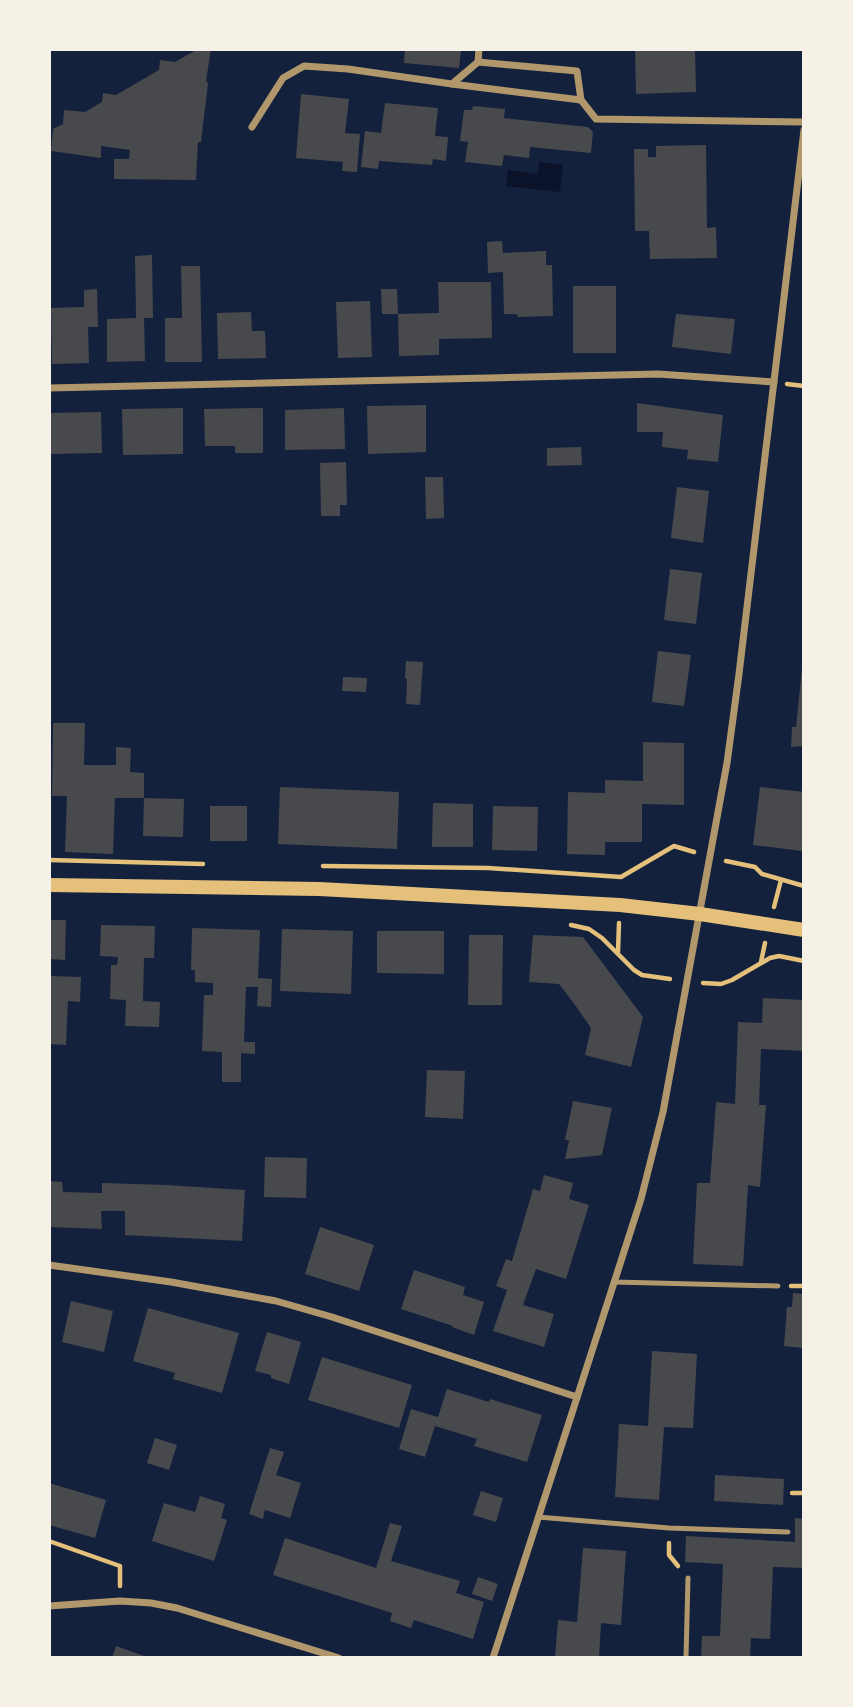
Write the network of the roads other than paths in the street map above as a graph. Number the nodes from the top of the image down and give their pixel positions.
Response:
1 (480, 49) edge
2 (478, 62) junction
3 (452, 85) junction
4 (581, 100) junction
5 (804, 122) edge
6 (253, 127) dead end
7 (804, 130) edge
8 (774, 382) junction
9 (49, 388) edge
10 (49, 885) edge
11 (700, 914) junction
12 (804, 930) edge
13 (49, 1265) edge
14 (614, 1282) junction
15 (778, 1286) dead end
16 (577, 1397) junction
17 (538, 1517) junction
18 (788, 1532) dead end
19 (688, 1578) road end
20 (49, 1606) edge
21 (339, 1658) edge
22 (493, 1658) edge
23 (686, 1658) edge

1 - 2 street
2 - 3 street
2 - 4 street
3 - 4 street
3 - 6 street
4 - 5 street
7 - 8 street
8 - 9 street
8 - 11 street
10 - 11 main road
11 - 12 main road
11 - 14 street
13 - 16 street
14 - 15 lane
14 - 16 street
16 - 17 street
17 - 18 lane
17 - 22 street
19 - 23 lane
20 - 21 street

